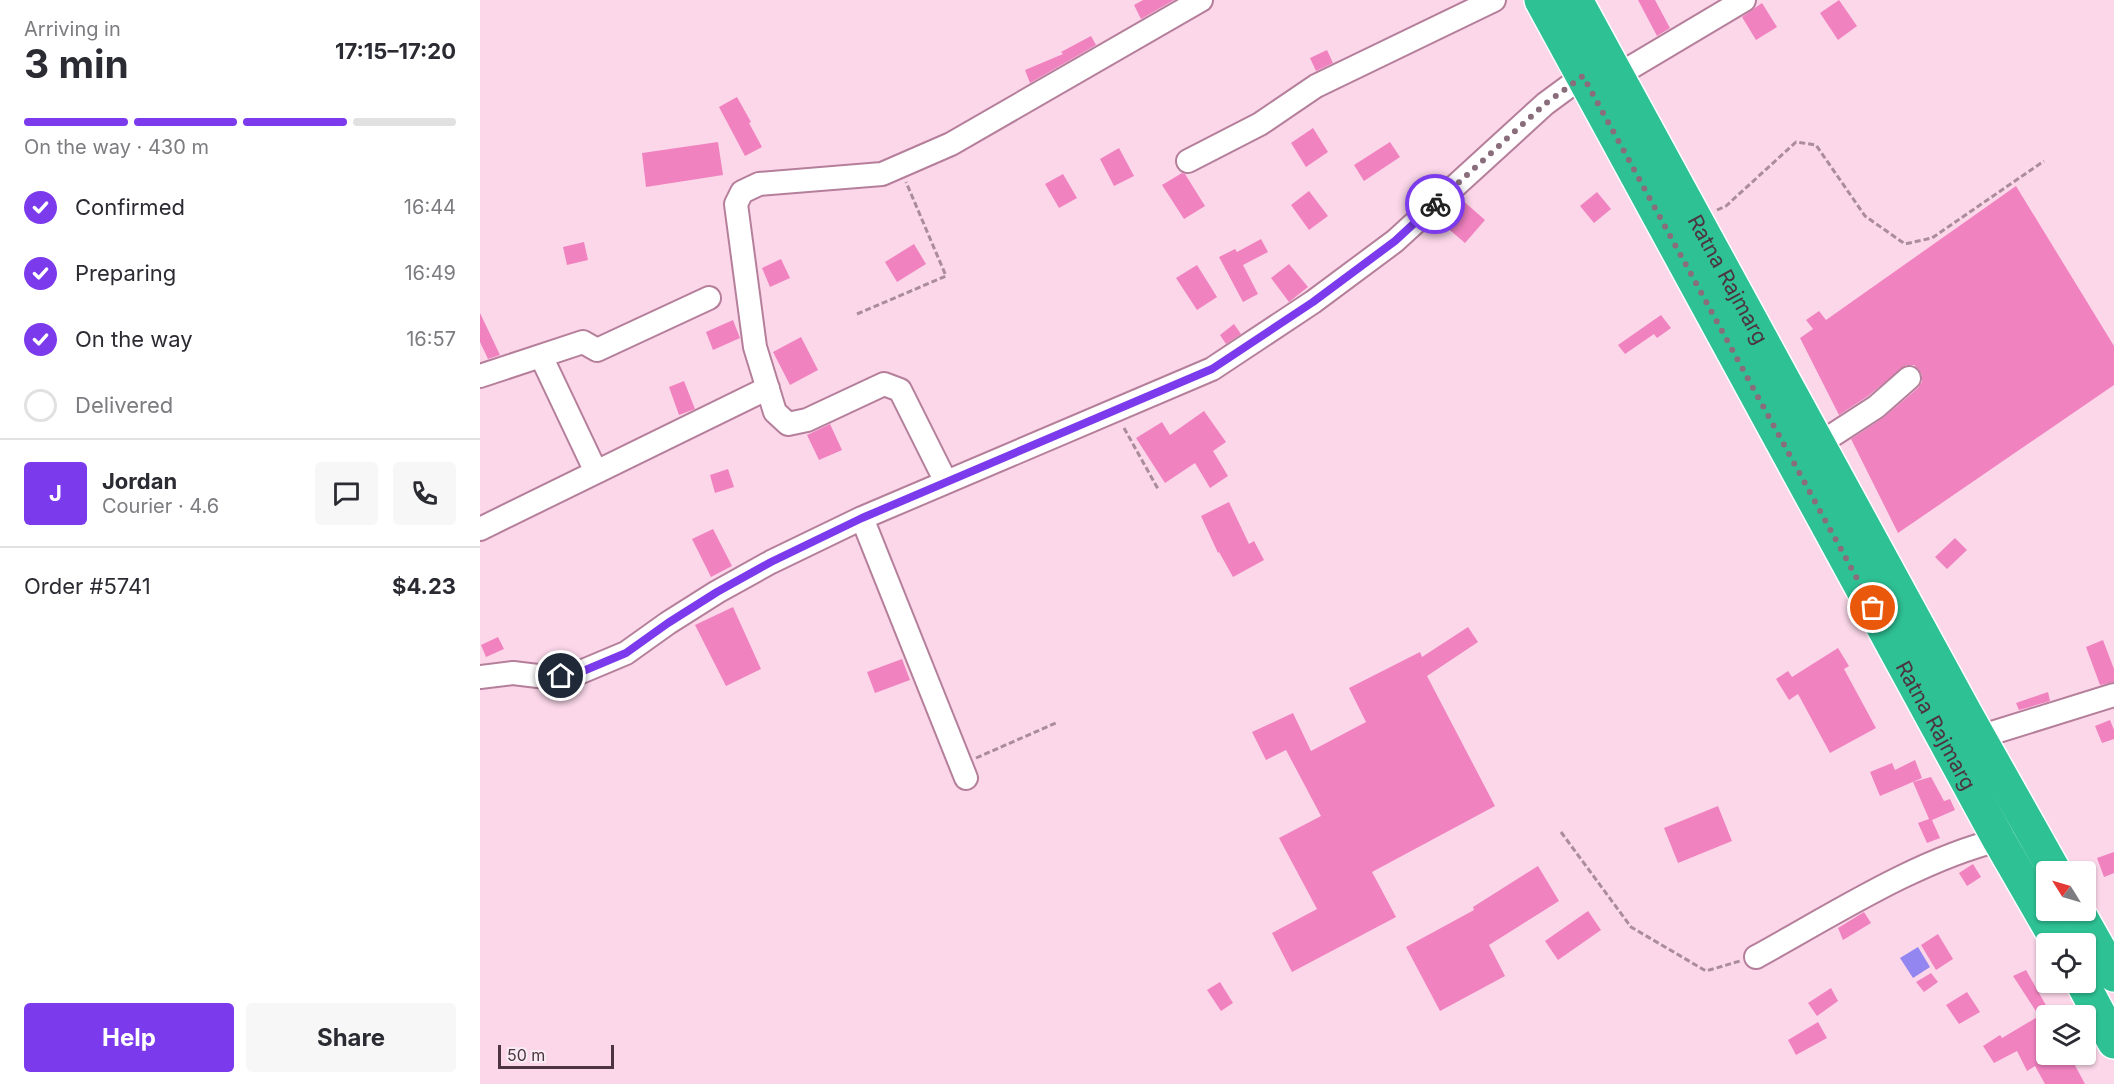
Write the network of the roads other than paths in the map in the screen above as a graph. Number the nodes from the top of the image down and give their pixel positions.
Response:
1 (1201, 0) edge
2 (1494, 0) edge
3 (1541, 0) edge
4 (1576, 0) edge
5 (1744, 0) edge
6 (1618, 75) junction
7 (1583, 76) junction
8 (1188, 161) dead end
9 (709, 297) dead end
10 (541, 356) junction
11 (480, 376) edge
12 (1909, 378) dead end
13 (768, 388) junction
14 (1819, 444) junction
15 (596, 472) junction
16 (946, 482) junction
17 (862, 518) junction
18 (480, 529) edge
19 (480, 677) edge
20 (2114, 695) edge
21 (1979, 736) junction
22 (963, 772) road end
23 (1999, 840) junction
24 (2049, 861) edge
25 (2084, 921) edge
26 (2053, 933) edge
27 (1756, 957) road end
28 (2114, 975) edge
29 (2098, 998) edge
30 (2114, 1042) edge

1 - 13 street
2 - 8 street
3 - 7 highway, Ratna Rajmarg
4 - 6 highway, Ratna Rajmarg
5 - 6 street
6 - 14 highway, Ratna Rajmarg
7 - 16 street
7 - 23 highway, Ratna Rajmarg
9 - 10 street
10 - 11 street
10 - 15 street
12 - 14 street
13 - 15 street
13 - 16 street
14 - 21 highway, Ratna Rajmarg
15 - 18 street
16 - 17 street
17 - 19 street
17 - 22 street
20 - 21 street
21 - 24 highway, Ratna Rajmarg
23 - 26 highway, Ratna Rajmarg
23 - 27 street
25 - 28 highway
29 - 30 highway

